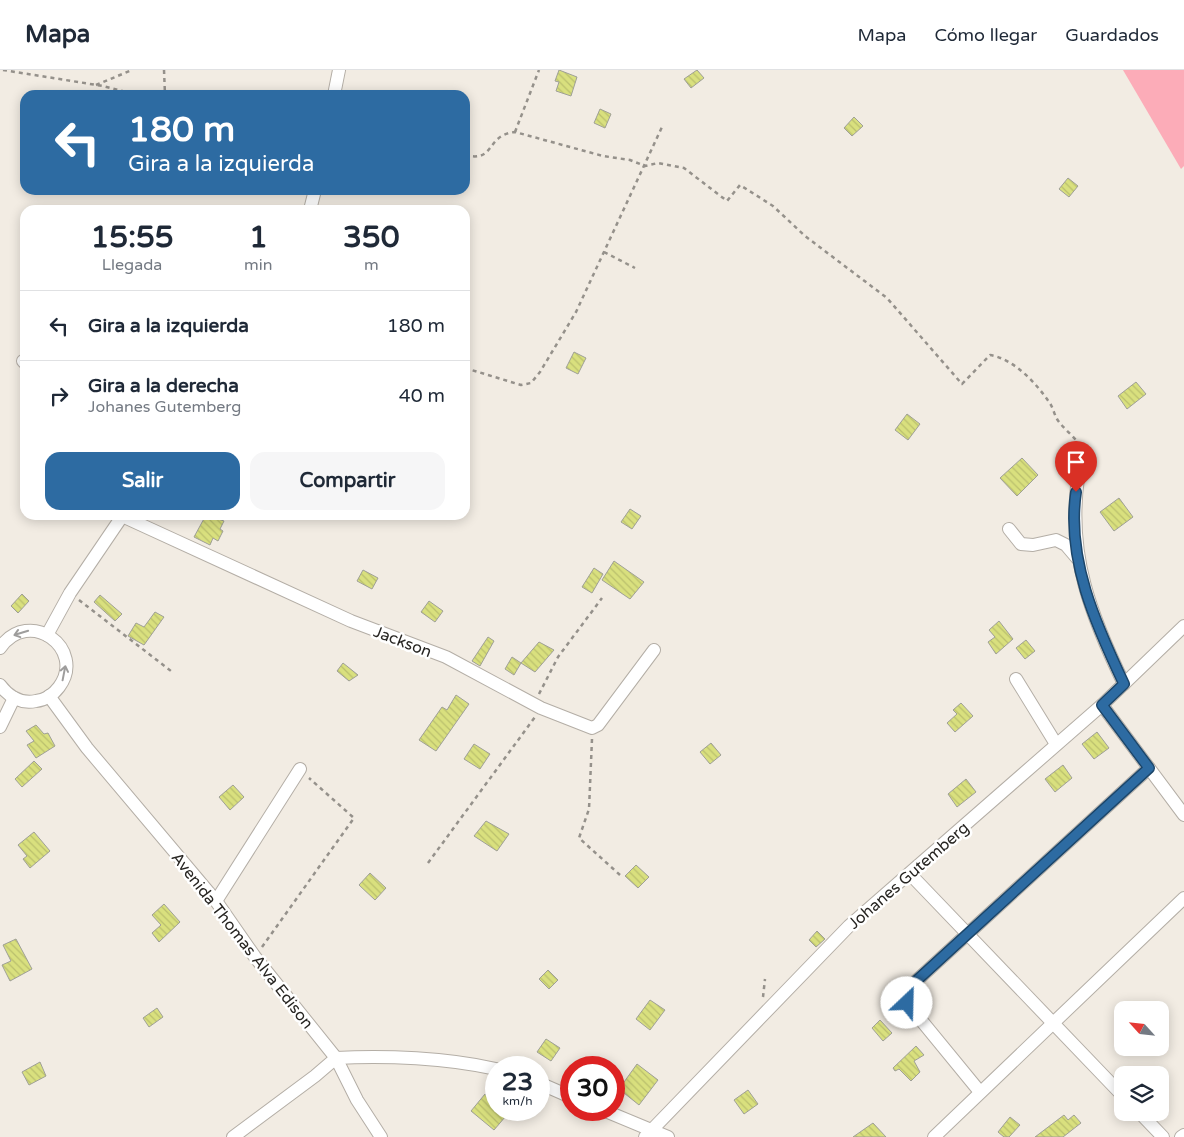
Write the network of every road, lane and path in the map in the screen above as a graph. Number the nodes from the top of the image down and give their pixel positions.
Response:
1 (3, 70) edge
2 (132, 70) edge
3 (164, 70) edge
4 (339, 70) edge
5 (539, 70) edge
6 (96, 85) junction
7 (117, 90) edge
8 (165, 90) edge
9 (335, 90) edge
10 (662, 126) dead end
11 (515, 132) junction
12 (470, 156) edge
13 (645, 166) junction
14 (604, 252) junction
15 (635, 268) dead end
16 (470, 370) edge
17 (1078, 478) joint
18 (120, 520) edge
19 (132, 520) edge
20 (1009, 529) dead end
21 (1078, 560) junction
22 (70, 593) junction
23 (602, 598) dead end
24 (1184, 626) edge
25 (47, 634) junction
26 (1, 642) edge
27 (654, 650) dead end
28 (171, 671) dead end
29 (1016, 679) dead end
30 (1124, 684) junction
31 (0, 685) edge
32 (49, 696) junction
33 (14, 698) junction
34 (1102, 705) junction
35 (538, 706) junction
36 (0, 727) edge
37 (592, 728) junction
38 (1056, 744) junction
39 (1149, 768) junction
40 (300, 769) joint
41 (1184, 815) edge
42 (428, 863) dead end
43 (910, 874) junction
44 (620, 875) dead end
45 (1184, 898) edge
46 (216, 901) junction
47 (967, 935) junction
48 (256, 957) junction
49 (1053, 1023) junction
50 (336, 1058) junction
51 (485, 1068) edge
52 (1114, 1087) edge
53 (980, 1092) junction
54 (624, 1121) edge
55 (1148, 1121) edge
56 (649, 1134) edge
57 (233, 1137) edge
58 (381, 1137) edge
59 (668, 1137) edge
60 (934, 1137) edge
61 (1163, 1137) edge

1 - 6 path
2 - 6 path
3 - 8 path
4 - 9 street
5 - 11 path
6 - 7 path
10 - 13 path
11 - 12 path
11 - 13 path
13 - 14 path
13 - 17 path
14 - 15 path
14 - 16 path
17 - 21 street
18 - 22 street
19 - 35 street, Jackson
20 - 21 street
21 - 30 street
22 - 25 street
22 - 28 path
23 - 35 path
24 - 30 street, Johanes Gutemberg
25 -> 26 street
32 -> 25 street
27 - 37 street
29 - 38 street
30 - 34 street, Johanes Gutemberg
31 - 33 street
32 - 33 street
32 - 46 street, Avenida Thomas Alva Edison
33 - 36 street
34 - 38 street, Johanes Gutemberg
34 - 39 street
35 - 37 street, Jackson
35 - 42 path
37 - 44 path
38 - 43 street, Johanes Gutemberg
39 - 41 street
39 - 47 street
40 - 46 street
40 - 48 path
43 - 47 street
43 - 56 street, Johanes Gutemberg
45 - 49 street
46 - 48 street, Avenida Thomas Alva Edison
47 - 49 street
47 - 53 street
48 - 50 street, Avenida Thomas Alva Edison
49 - 52 street
49 - 53 street
50 - 51 street
50 - 57 street
50 - 58 street, Avenida Thomas Alva Edison
53 - 60 street
54 - 56 street
55 - 61 street
56 - 59 street

